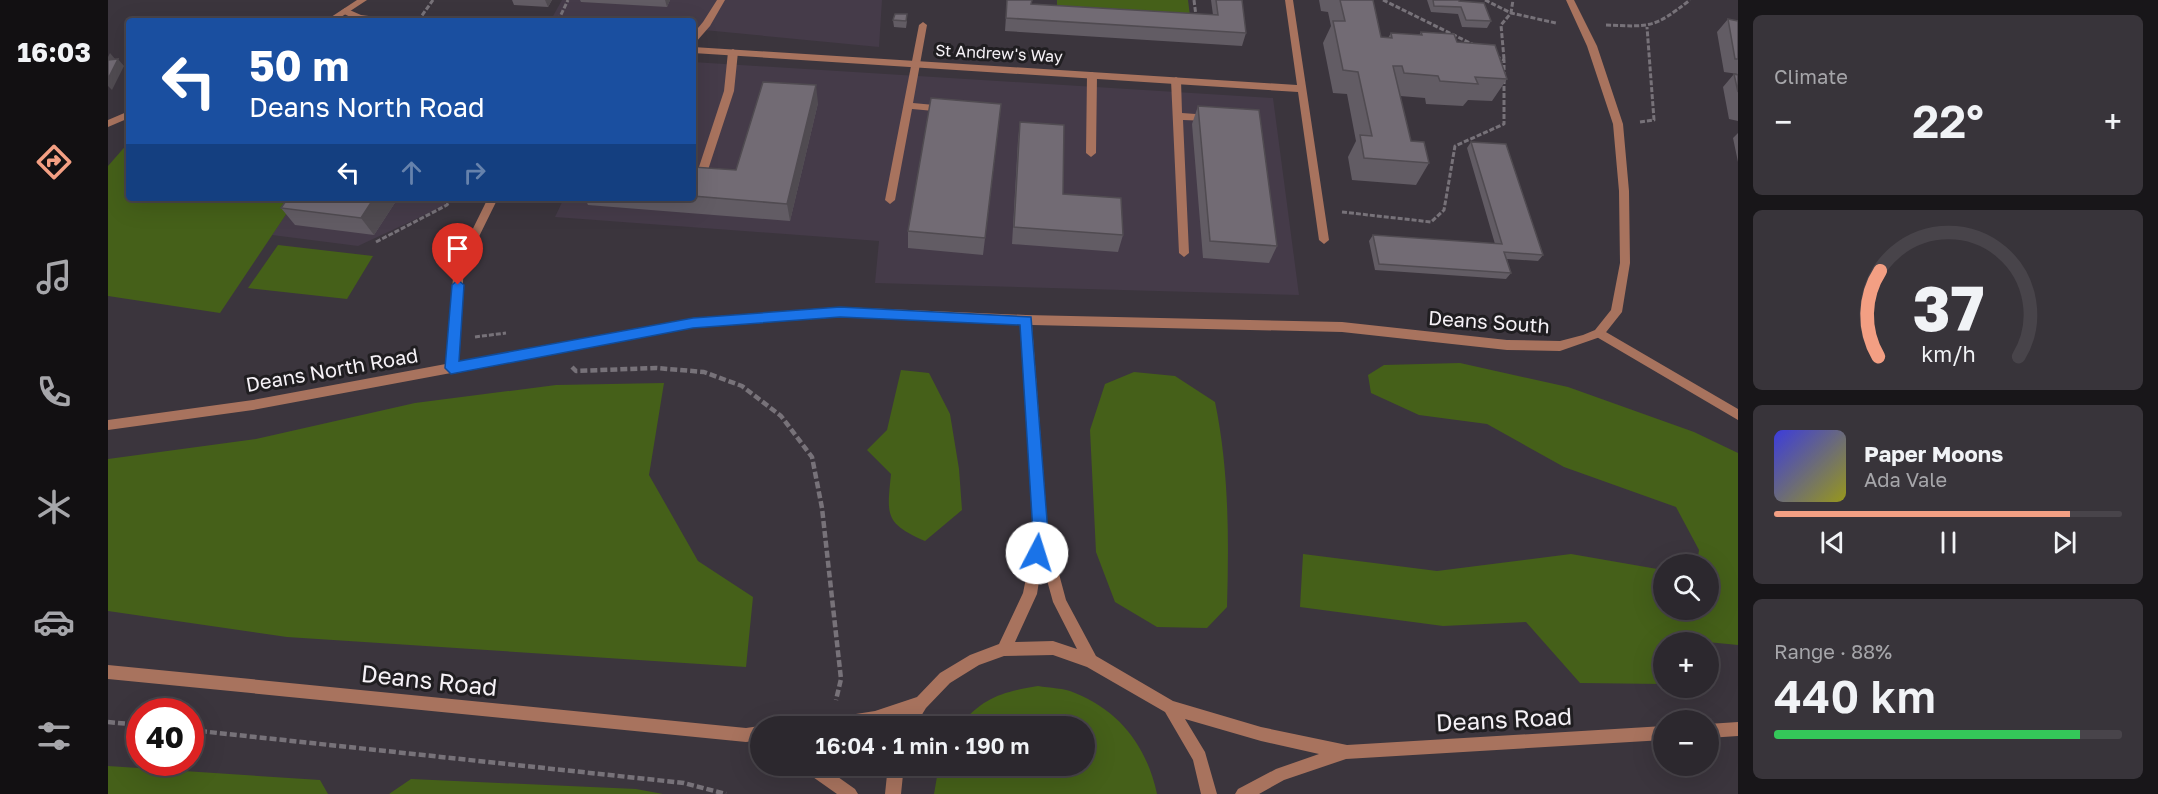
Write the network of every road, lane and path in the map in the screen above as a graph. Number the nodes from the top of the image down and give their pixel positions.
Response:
1 (363, 0) edge
2 (433, 0) edge
3 (568, 0) edge
4 (721, 0) edge
5 (1194, 0) edge
6 (1289, 0) edge
7 (1383, 0) edge
8 (1485, 0) edge
9 (1513, 0) edge
10 (1570, 0) edge
11 (1690, 0) edge
12 (345, 12) junction
13 (1511, 14) junction
14 (334, 18) edge
15 (359, 18) edge
16 (420, 18) edge
17 (559, 18) edge
18 (1196, 19) edge
19 (1556, 23) dead end
20 (923, 25) dead end
21 (1606, 25) dead end
22 (1647, 27) junction
23 (696, 37) edge
24 (696, 50) edge
25 (1484, 50) edge
26 (733, 52) junction
27 (1494, 55) edge
28 (1504, 60) junction
29 (916, 64) junction
30 (1092, 75) junction
31 (1176, 80) junction
32 (1303, 89) junction
33 (909, 106) junction
34 (954, 110) edge
35 (126, 115) edge
36 (1178, 116) junction
37 (1221, 119) edge
38 (108, 124) edge
39 (1618, 124) junction
40 (1092, 153) dead end
41 (701, 176) edge
42 (890, 200) dead end
43 (450, 201) edge
44 (492, 201) edge
45 (1319, 209) junction
46 (1324, 240) dead end
47 (376, 242) dead end
48 (1184, 253) dead end
49 (1026, 320) junction
50 (509, 332) dead end
51 (1599, 333) junction
52 (453, 339) junction
53 (552, 350) junction
54 (451, 368) junction
55 (1738, 415) edge
56 (108, 425) edge
57 (1041, 533) junction
58 (1004, 648) junction
59 (1091, 661) junction
60 (108, 672) edge
61 (921, 703) junction
62 (1170, 707) junction
63 (831, 716) edge
64 (880, 716) edge
65 (913, 716) edge
66 (108, 722) edge
67 (126, 724) edge
68 (1738, 729) edge
69 (1719, 730) edge
70 (204, 732) edge
71 (750, 734) edge
72 (1653, 734) edge
73 (1347, 752) junction
74 (824, 776) edge
75 (894, 776) edge
76 (726, 794) edge
77 (850, 794) edge
78 (892, 794) edge
79 (1209, 794) edge
80 (1243, 794) edge

1 - 12 street
2 - 16 path
3 - 17 path
4 - 23 street
5 - 18 path
6 - 32 street
7 - 25 path
8 - 13 path
9 - 13 path
10 - 39 street
11 - 22 path
12 - 14 street
12 - 15 street
13 - 19 path
13 - 28 path
20 - 29 street
21 - 22 path
22 - 39 path
24 - 26 street, St Andrew's Way
26 - 29 street, St Andrew's Way
26 - 41 street
27 - 28 path
28 - 45 path
29 - 30 street, St Andrew's Way
29 - 33 street
30 - 31 street, St Andrew's Way
30 - 40 street
31 - 32 street, St Andrew's Way
31 - 36 street
32 - 45 street
33 - 34 street
33 - 42 street
35 - 38 street
36 - 37 street
36 - 48 street
39 - 51 street
43 - 47 path
44 - 52 street
45 - 46 street
49 - 51 street, Deans South
49 - 53 street, Deans North Road
49 - 57 street
50 - 52 path
51 - 55 street
52 - 54 street
53 - 54 street, Deans North Road
53 - 63 path
54 - 56 street, Deans North Road
57 - 58 street
57 - 59 street
58 - 59 street, Deans Road
58 - 61 street
59 - 62 street, Deans Road
60 - 71 street, Deans Road
61 - 64 street
61 - 65 street
62 - 73 street, Deans Road
62 - 79 street
66 - 67 path
68 - 69 street
70 - 76 path
72 - 73 street, Deans Road
73 - 80 street, Deans Road
74 - 77 street
75 - 78 street

